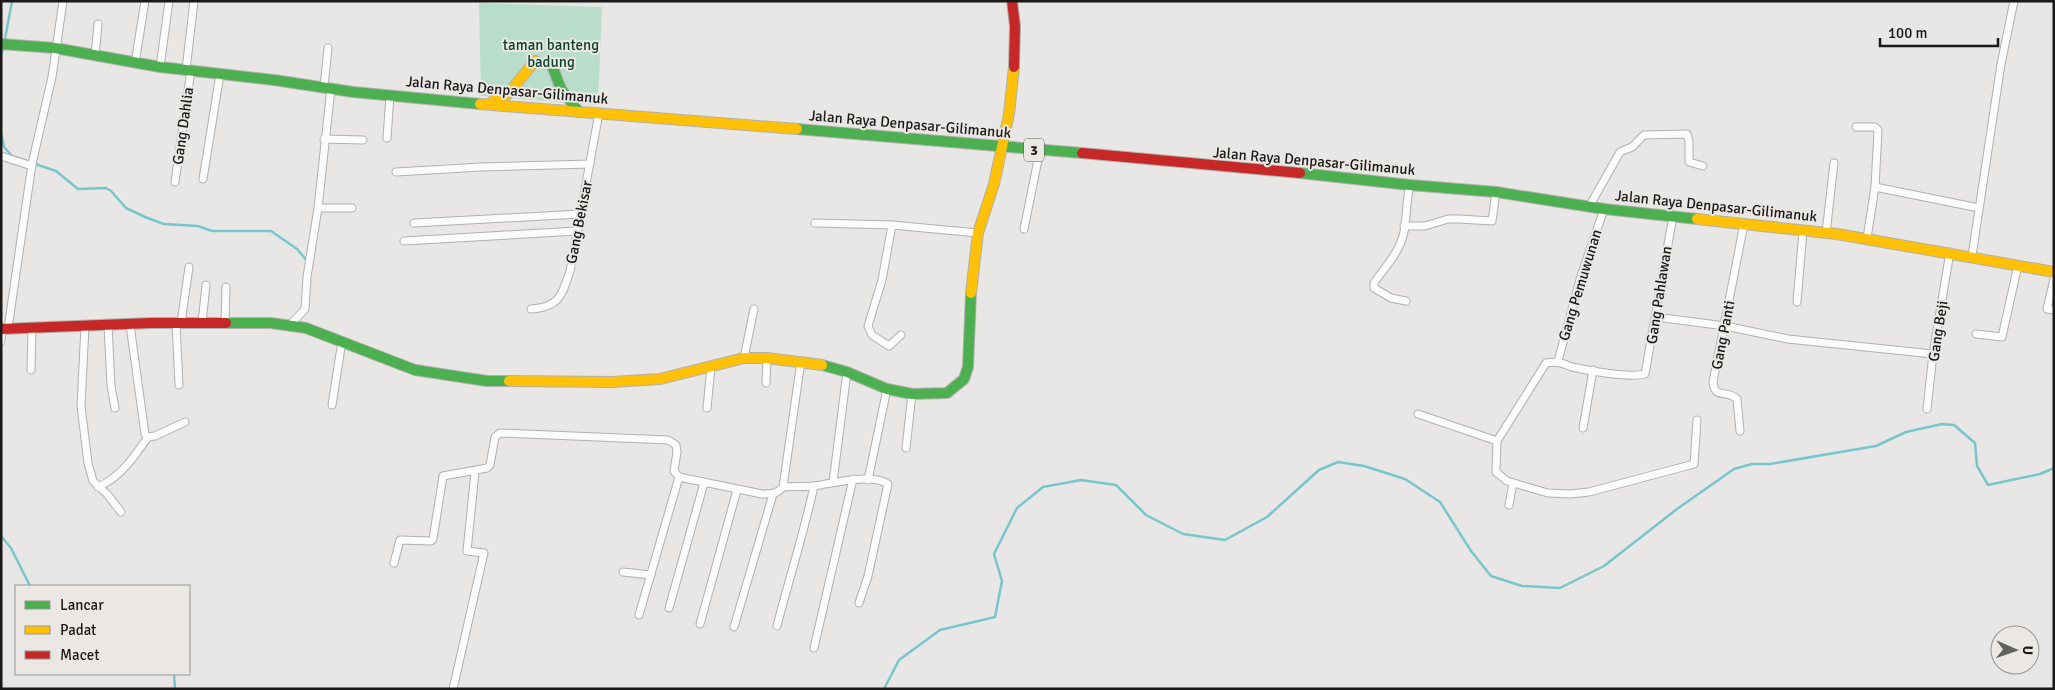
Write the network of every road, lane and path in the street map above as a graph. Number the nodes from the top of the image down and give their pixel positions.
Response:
1 (63, 1) edge
2 (145, 1) edge
3 (169, 1) edge
4 (194, 1) edge
5 (1012, 1) edge
6 (2014, 1) edge
7 (98, 24) dead end
8 (6, 45) edge
9 (55, 48) junction
10 (328, 48) dead end
11 (95, 56) junction
12 (534, 61) dead end
13 (135, 63) junction
14 (550, 63) dead end
15 (160, 67) junction
16 (188, 70) junction
17 (220, 74) junction
18 (327, 88) junction
19 (390, 95) junction
20 (485, 105) junction
21 (579, 112) junction
22 (599, 113) junction
23 (1856, 127) dead end
24 (387, 138) dead end
25 (324, 139) junction
26 (363, 140) dead end
27 (1002, 148) junction
28 (1040, 150) junction
29 (1, 156) edge
30 (1834, 162) dead end
31 (590, 164) junction
32 (32, 165) junction
33 (1704, 166) dead end
34 (396, 172) dead end
35 (203, 179) dead end
36 (175, 182) dead end
37 (1410, 185) junction
38 (1875, 187) junction
39 (1496, 192) junction
40 (1589, 207) junction
41 (318, 208) junction
42 (352, 208) dead end
43 (1978, 208) junction
44 (1604, 209) junction
45 (580, 214) junction
46 (1673, 216) junction
47 (414, 223) dead end
48 (816, 223) dead end
49 (1744, 224) junction
50 (892, 225) junction
51 (1404, 226) junction
52 (1024, 229) dead end
53 (1803, 231) junction
54 (576, 232) junction
55 (978, 233) junction
56 (1826, 233) junction
57 (1866, 238) junction
58 (404, 242) dead end
59 (1950, 252) junction
60 (1972, 256) junction
61 (2018, 264) junction
62 (188, 267) dead end
63 (2054, 272) edge
64 (2054, 279) edge
65 (206, 285) dead end
66 (226, 287) dead end
67 (1406, 301) dead end
68 (1797, 302) dead end
69 (531, 309) dead end
70 (754, 310) dead end
71 (2054, 310) edge
72 (1656, 317) junction
73 (178, 323) junction
74 (202, 323) junction
75 (224, 324) junction
76 (130, 325) junction
77 (85, 326) junction
78 (108, 326) junction
79 (290, 326) junction
80 (1725, 326) junction
81 (32, 328) junction
82 (4, 329) edge
83 (1976, 334) dead end
84 (901, 335) dead end
85 (1, 341) edge
86 (342, 341) junction
87 (1933, 354) junction
88 (744, 358) junction
89 (767, 358) junction
90 (800, 361) junction
91 (1558, 361) junction
92 (711, 367) junction
93 (31, 370) dead end
94 (1593, 370) junction
95 (847, 372) junction
96 (766, 383) dead end
97 (179, 385) dead end
98 (887, 389) junction
99 (912, 394) junction
100 (332, 405) dead end
101 (114, 408) dead end
102 (707, 408) dead end
103 (1927, 410) dead end
104 (1418, 414) dead end
105 (1697, 420) dead end
106 (185, 422) dead end
107 (1583, 428) dead end
108 (1740, 431) dead end
109 (148, 437) junction
110 (1497, 441) junction
111 (906, 448) dead end
112 (475, 472) junction
113 (676, 474) junction
114 (853, 479) junction
115 (868, 480) junction
116 (833, 482) junction
117 (704, 483) junction
118 (1513, 483) junction
119 (783, 486) junction
120 (814, 486) junction
121 (98, 487) junction
122 (737, 490) junction
123 (773, 494) junction
124 (1510, 505) dead end
125 (121, 512) dead end
126 (394, 563) dead end
127 (623, 572) dead end
128 (651, 575) junction
129 (860, 603) dead end
130 (669, 608) dead end
131 (639, 615) dead end
132 (700, 624) dead end
133 (777, 626) dead end
134 (734, 627) dead end
135 (814, 648) dead end
136 (453, 689) edge

1 - 9 street
2 - 13 street
3 - 15 street
4 - 16 street, Gang Dahlia
5 - 27 main road
6 - 43 street
7 - 11 street
8 - 9 main road, Jalan Raya Denpasar-Gilimanuk / 3
9 - 11 main road, Jalan Raya Denpasar-Gilimanuk / 3
9 - 32 street
10 - 18 street
11 - 13 main road, Jalan Raya Denpasar-Gilimanuk / 3
12 - 20 main road
13 - 15 main road, Jalan Raya Denpasar-Gilimanuk / 3
14 - 21 main road
15 - 16 main road, Jalan Raya Denpasar-Gilimanuk / 3
16 - 17 main road, Jalan Raya Denpasar-Gilimanuk / 3
16 - 36 street, Gang Dahlia
17 - 18 main road, Jalan Raya Denpasar-Gilimanuk / 3
17 - 35 street
18 - 19 main road, Jalan Raya Denpasar-Gilimanuk / 3
18 - 25 street
19 - 20 main road, Jalan Raya Denpasar-Gilimanuk / 3
19 - 24 street
20 - 21 main road, Jalan Raya Denpasar-Gilimanuk / 3
21 - 22 main road, Jalan Raya Denpasar-Gilimanuk / 3
22 - 27 main road, Jalan Raya Denpasar-Gilimanuk / 3
22 - 31 street, Gang Bekisar
23 - 38 street
25 - 26 street
25 - 41 street
27 - 28 main road, Jalan Raya Denpasar-Gilimanuk / 3
27 - 55 main road
28 - 37 main road, Jalan Raya Denpasar-Gilimanuk / 3
28 - 52 street
29 - 32 street
30 - 56 street
31 - 34 street
31 - 45 street, Gang Bekisar
32 - 82 street
33 - 40 street
37 - 39 main road, Jalan Raya Denpasar-Gilimanuk / 3
37 - 51 street
38 - 43 street
38 - 57 street
39 - 40 main road, Jalan Raya Denpasar-Gilimanuk / 3
39 - 51 street
40 - 44 main road, Jalan Raya Denpasar-Gilimanuk / 3
41 - 42 street
41 - 79 street
43 - 60 street
44 - 46 main road, Jalan Raya Denpasar-Gilimanuk / 3
44 - 91 street, Gang Pemuwunan
45 - 47 street
45 - 54 street, Gang Bekisar
46 - 49 main road, Jalan Raya Denpasar-Gilimanuk / 3
46 - 72 street, Gang Pahlawan
48 - 50 street
49 - 53 main road, Jalan Raya Denpasar-Gilimanuk / 3
49 - 80 street, Gang Panti
50 - 55 street
50 - 84 street
51 - 67 street
53 - 56 main road, Jalan Raya Denpasar-Gilimanuk / 3
53 - 68 street
54 - 58 street
54 - 69 street, Gang Bekisar
55 - 99 main road
56 - 57 main road, Jalan Raya Denpasar-Gilimanuk / 3
57 - 59 main road, Jalan Raya Denpasar-Gilimanuk / 3
59 - 60 main road, Jalan Raya Denpasar-Gilimanuk / 3
59 - 87 street, Gang Beji
60 - 61 main road, Jalan Raya Denpasar-Gilimanuk / 3
61 - 63 main road, Jalan Raya Denpasar-Gilimanuk / 3
61 - 83 street
62 - 73 street
64 - 71 street
65 - 74 street
66 - 75 street
70 - 88 street
72 - 80 street
72 - 94 street, Gang Pahlawan
73 - 74 main road
73 - 76 main road
73 - 97 street
74 - 75 main road
75 - 79 main road
76 - 78 main road
76 - 109 street
77 - 78 main road
77 - 81 main road
77 - 121 street
78 - 101 street
79 - 86 main road
80 - 87 street
80 - 108 street, Gang Panti
81 - 82 main road
81 - 93 street
82 - 85 street
86 - 92 main road
86 - 100 street
87 - 103 street, Gang Beji
88 - 89 main road
88 - 92 main road
89 - 90 main road
89 - 96 street
90 - 95 main road
90 - 119 street
91 - 94 street
91 - 110 street
92 - 102 street
94 - 107 street
95 - 98 main road
95 - 116 street
98 - 99 main road
98 - 115 street
99 - 111 street
104 - 110 street
105 - 118 street
106 - 109 street
109 - 121 street
110 - 118 street
112 - 113 street
112 - 126 street
112 - 136 street
113 - 117 street
113 - 128 street
114 - 115 street
114 - 116 street
114 - 135 street
115 - 129 street
116 - 120 street
117 - 122 street
117 - 130 street
118 - 124 street
119 - 120 street
119 - 123 street
120 - 133 street
121 - 125 street
122 - 123 street
122 - 132 street
123 - 134 street
127 - 128 street
128 - 131 street

